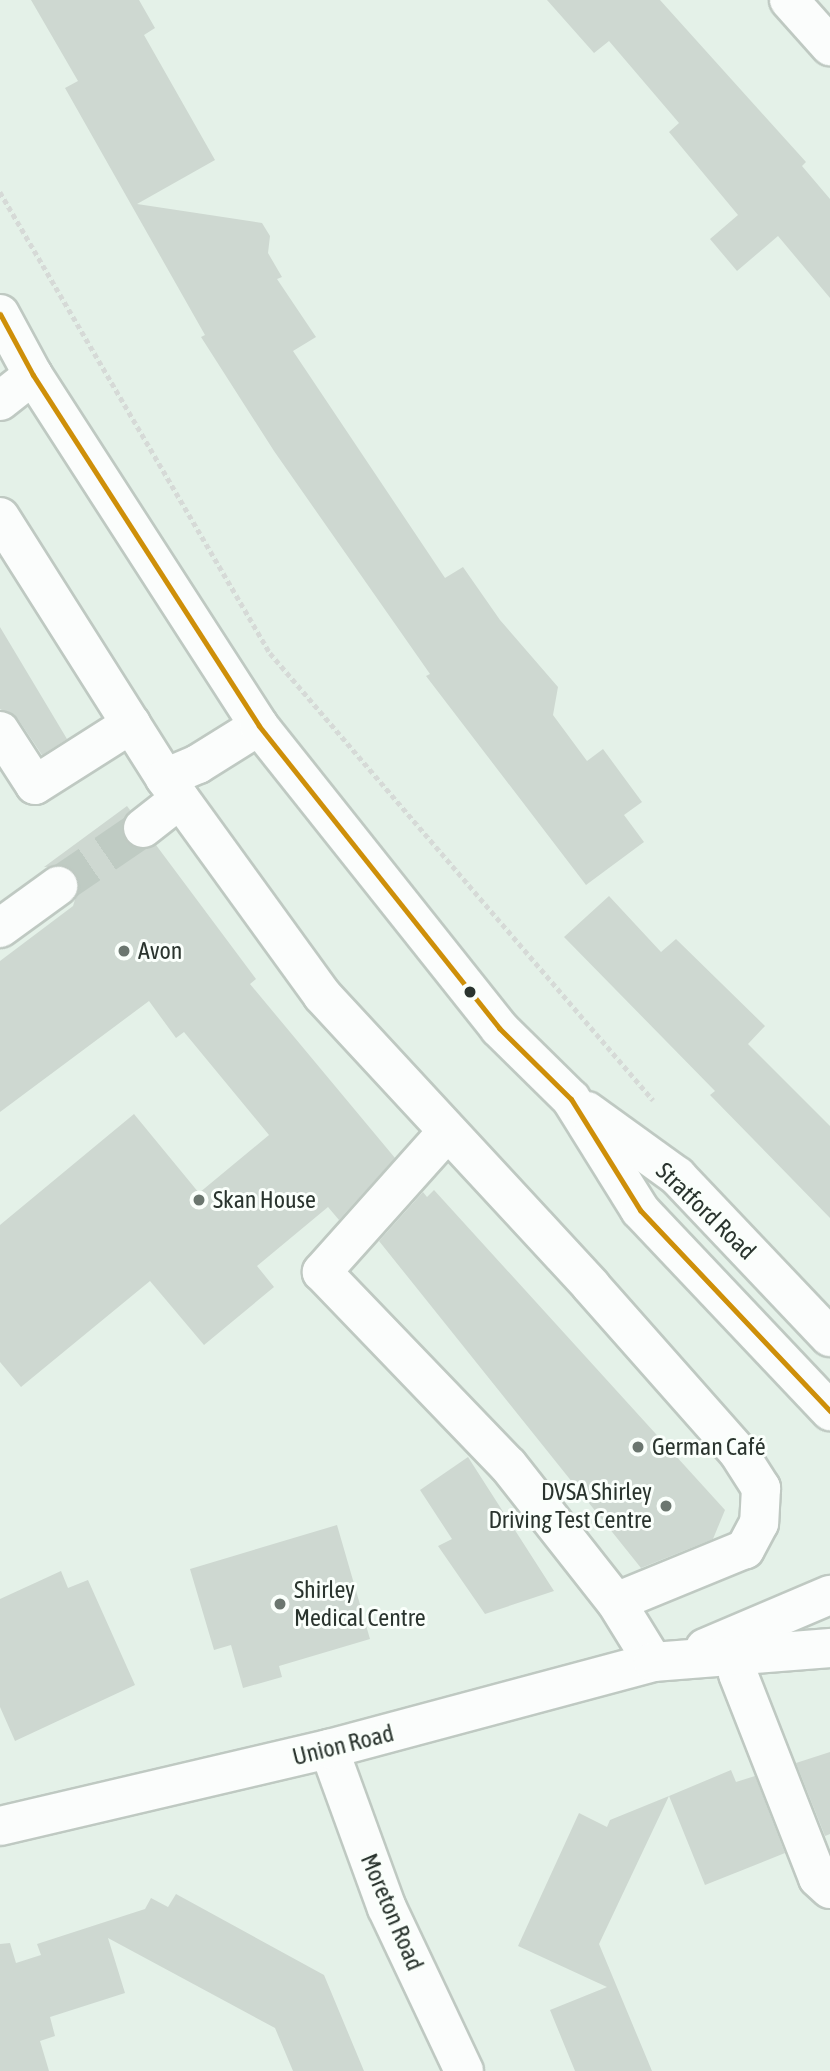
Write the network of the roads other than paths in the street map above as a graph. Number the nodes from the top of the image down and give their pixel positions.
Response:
1 (789, 0) edge
2 (830, 46) edge
3 (0, 314) edge
4 (33, 375) junction
5 (0, 401) edge
6 (0, 517) edge
7 (131, 724) junction
8 (260, 726) junction
9 (0, 731) edge
10 (173, 789) junction
11 (143, 828) tunnel mouth
12 (58, 886) tunnel mouth
13 (0, 928) edge
14 (571, 1099) junction
15 (447, 1132) junction
16 (830, 1337) edge
17 (830, 1411) edge
18 (830, 1595) edge
19 (616, 1602) junction
20 (830, 1648) edge
21 (735, 1654) junction
22 (668, 1660) junction
23 (329, 1749) junction
24 (0, 1826) edge
25 (830, 1889) edge
26 (464, 2071) edge

1 - 2 main road
3 - 4 main road, Stratford Road
4 - 5 main road
4 - 8 main road, Stratford Road
6 - 7 main road
7 - 9 main road
7 - 10 main road
8 - 10 main road
8 - 14 main road, Stratford Road
10 - 11 main road
10 - 15 main road
12 - 13 main road
14 - 16 main road, Stratford Road
14 - 17 main road, Stratford Road
15 - 19 main road
15 - 19 main road
18 - 22 main road, Union Road
19 - 22 main road
20 - 21 main road, Union Road
21 - 22 main road, Union Road
21 - 25 main road
22 - 23 main road, Union Road
23 - 24 main road, Union Road
23 - 26 main road, Moreton Road

